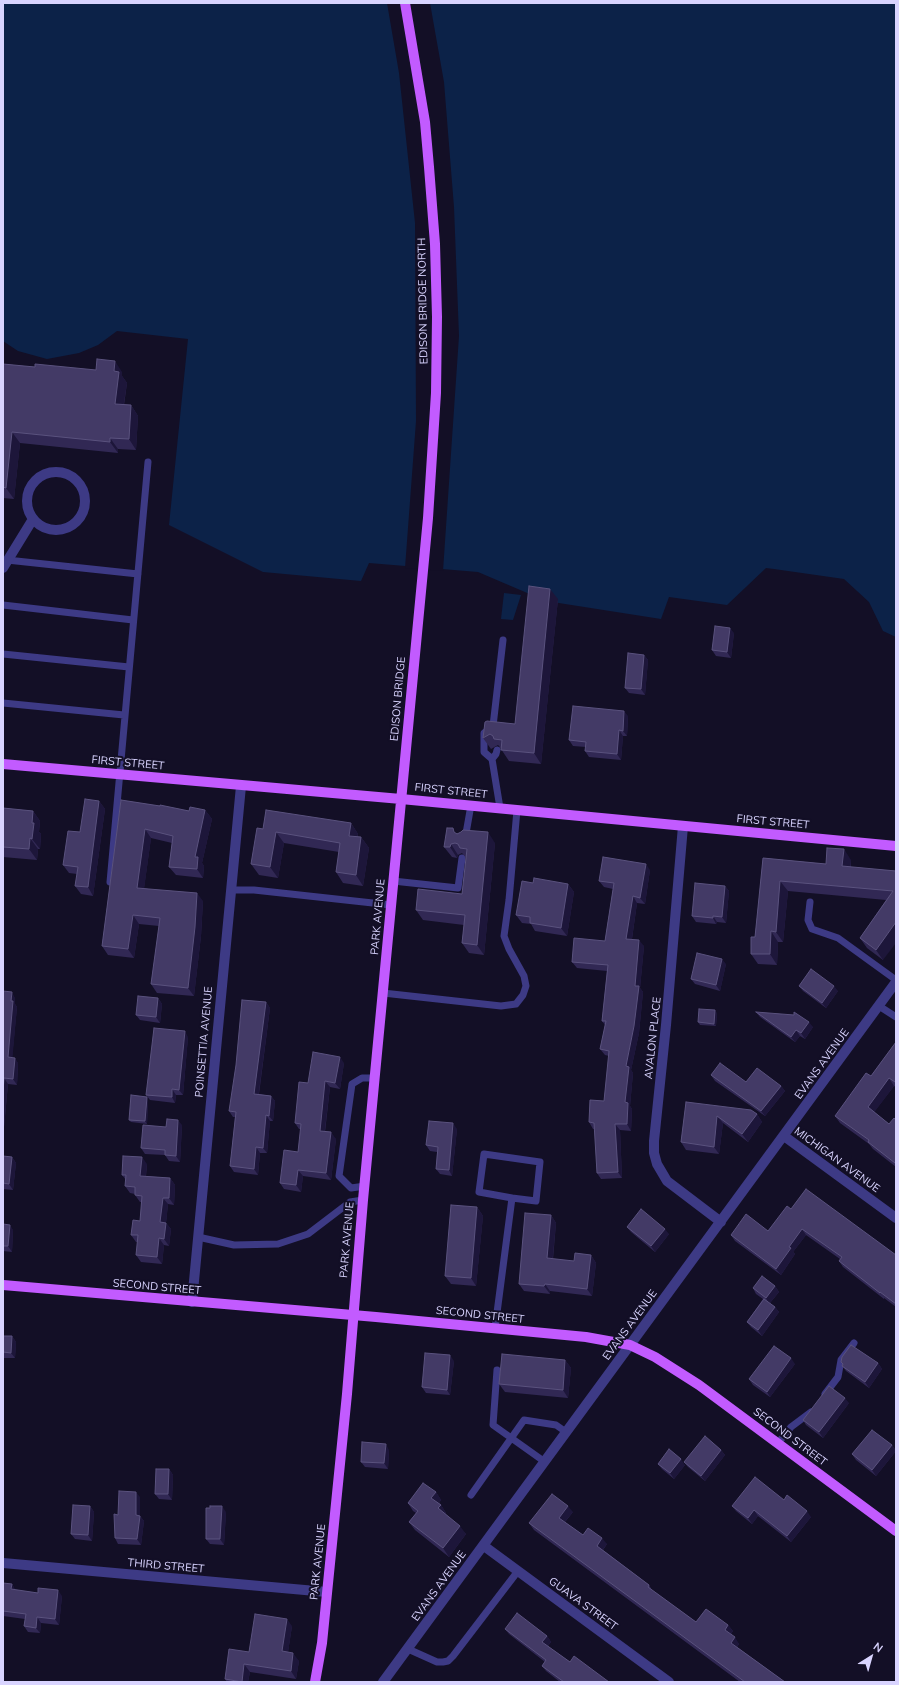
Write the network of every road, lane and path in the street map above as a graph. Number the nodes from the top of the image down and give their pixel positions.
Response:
1 (405, 3) edge
2 (148, 462) dead end
3 (33, 519) junction
4 (5, 564) edge
5 (138, 574) junction
6 (419, 601) joint
7 (3, 605) edge
8 (133, 620) junction
9 (503, 640) dead end
10 (3, 654) edge
11 (129, 667) junction
12 (3, 703) edge
13 (124, 715) junction
14 (497, 750) edge
15 (492, 759) junction
16 (3, 764) edge
17 (119, 774) junction
18 (241, 786) junction
19 (401, 799) junction
20 (471, 806) junction
21 (500, 808) junction
22 (517, 810) junction
23 (683, 826) junction
24 (465, 839) edge
25 (896, 846) edge
26 (462, 858) edge
27 (393, 881) junction
28 (110, 882) edge
29 (231, 890) junction
30 (810, 902) dead end
31 (391, 905) junction
32 (896, 981) edge
33 (382, 993) junction
34 (878, 1006) junction
35 (896, 1017) edge
36 (375, 1078) junction
37 (784, 1136) junction
38 (365, 1186) junction
39 (512, 1198) junction
40 (363, 1200) junction
41 (896, 1218) edge
42 (721, 1222) junction
43 (198, 1237) junction
44 (3, 1286) edge
45 (192, 1302) junction
46 (353, 1315) junction
47 (495, 1328) junction
48 (854, 1343) dead end
49 (630, 1346) junction
50 (497, 1370) dead end
51 (566, 1432) junction
52 (512, 1437) junction
53 (778, 1443) junction
54 (545, 1462) junction
55 (471, 1495) dead end
56 (896, 1531) edge
57 (484, 1546) junction
58 (3, 1563) edge
59 (518, 1571) junction
60 (327, 1592) junction
61 (408, 1648) junction
62 (315, 1682) edge
63 (383, 1682) edge
64 (669, 1682) edge

1 - 6 main road, EDISON BRIDGE NORTH
2 - 5 lane
3 - 3 street
3 - 4 street
4 - 5 lane
5 - 8 lane
6 - 19 main road, EDISON BRIDGE
7 - 8 lane
8 - 11 lane
9 - 15 lane
10 - 11 lane
11 - 13 lane
12 - 13 lane
13 - 17 lane
14 - 15 lane
15 - 21 lane
16 - 17 main road, FIRST STREET
17 - 18 main road, FIRST STREET
17 - 28 lane
18 - 19 main road, FIRST STREET
18 - 29 street, POINSETTIA AVENUE
19 - 20 main road, FIRST STREET
19 - 27 main road, PARK AVENUE
20 - 21 main road, FIRST STREET
20 - 24 lane
21 - 22 main road, FIRST STREET
22 - 23 main road, FIRST STREET
22 - 33 lane
23 - 25 main road, FIRST STREET
23 - 42 street, AVALON PLACE
26 - 27 lane
27 - 31 main road, PARK AVENUE
29 - 31 lane
29 - 43 street, POINSETTIA AVENUE
30 - 32 lane
31 - 33 main road, PARK AVENUE
32 - 34 street, EVANS AVENUE
33 - 36 main road, PARK AVENUE
34 - 35 lane
34 - 37 street, EVANS AVENUE
36 - 38 main road, PARK AVENUE
36 - 38 lane
37 - 41 street, MICHIGAN AVENUE
37 - 42 street, EVANS AVENUE
38 - 40 main road, PARK AVENUE
39 - 39 lane
39 - 47 lane
40 - 43 lane
40 - 46 main road, PARK AVENUE
42 - 49 street, EVANS AVENUE
43 - 45 street, POINSETTIA AVENUE
44 - 45 main road, SECOND STREET
45 - 46 main road, SECOND STREET
46 - 47 main road, SECOND STREET
46 - 60 main road, PARK AVENUE
47 - 49 main road, SECOND STREET
48 - 53 lane
49 - 51 street, EVANS AVENUE
49 - 53 main road, SECOND STREET
50 - 52 lane
51 - 52 lane
51 - 54 street, EVANS AVENUE
52 - 54 lane
52 - 55 lane
53 - 56 main road, SECOND STREET
54 - 57 street, EVANS AVENUE
57 - 59 street, GUAVA STREET
57 - 61 street, EVANS AVENUE
58 - 60 street, THIRD STREET
59 - 61 lane
59 - 64 street, GUAVA STREET
60 - 62 main road, PARK AVENUE
61 - 63 street, EVANS AVENUE

